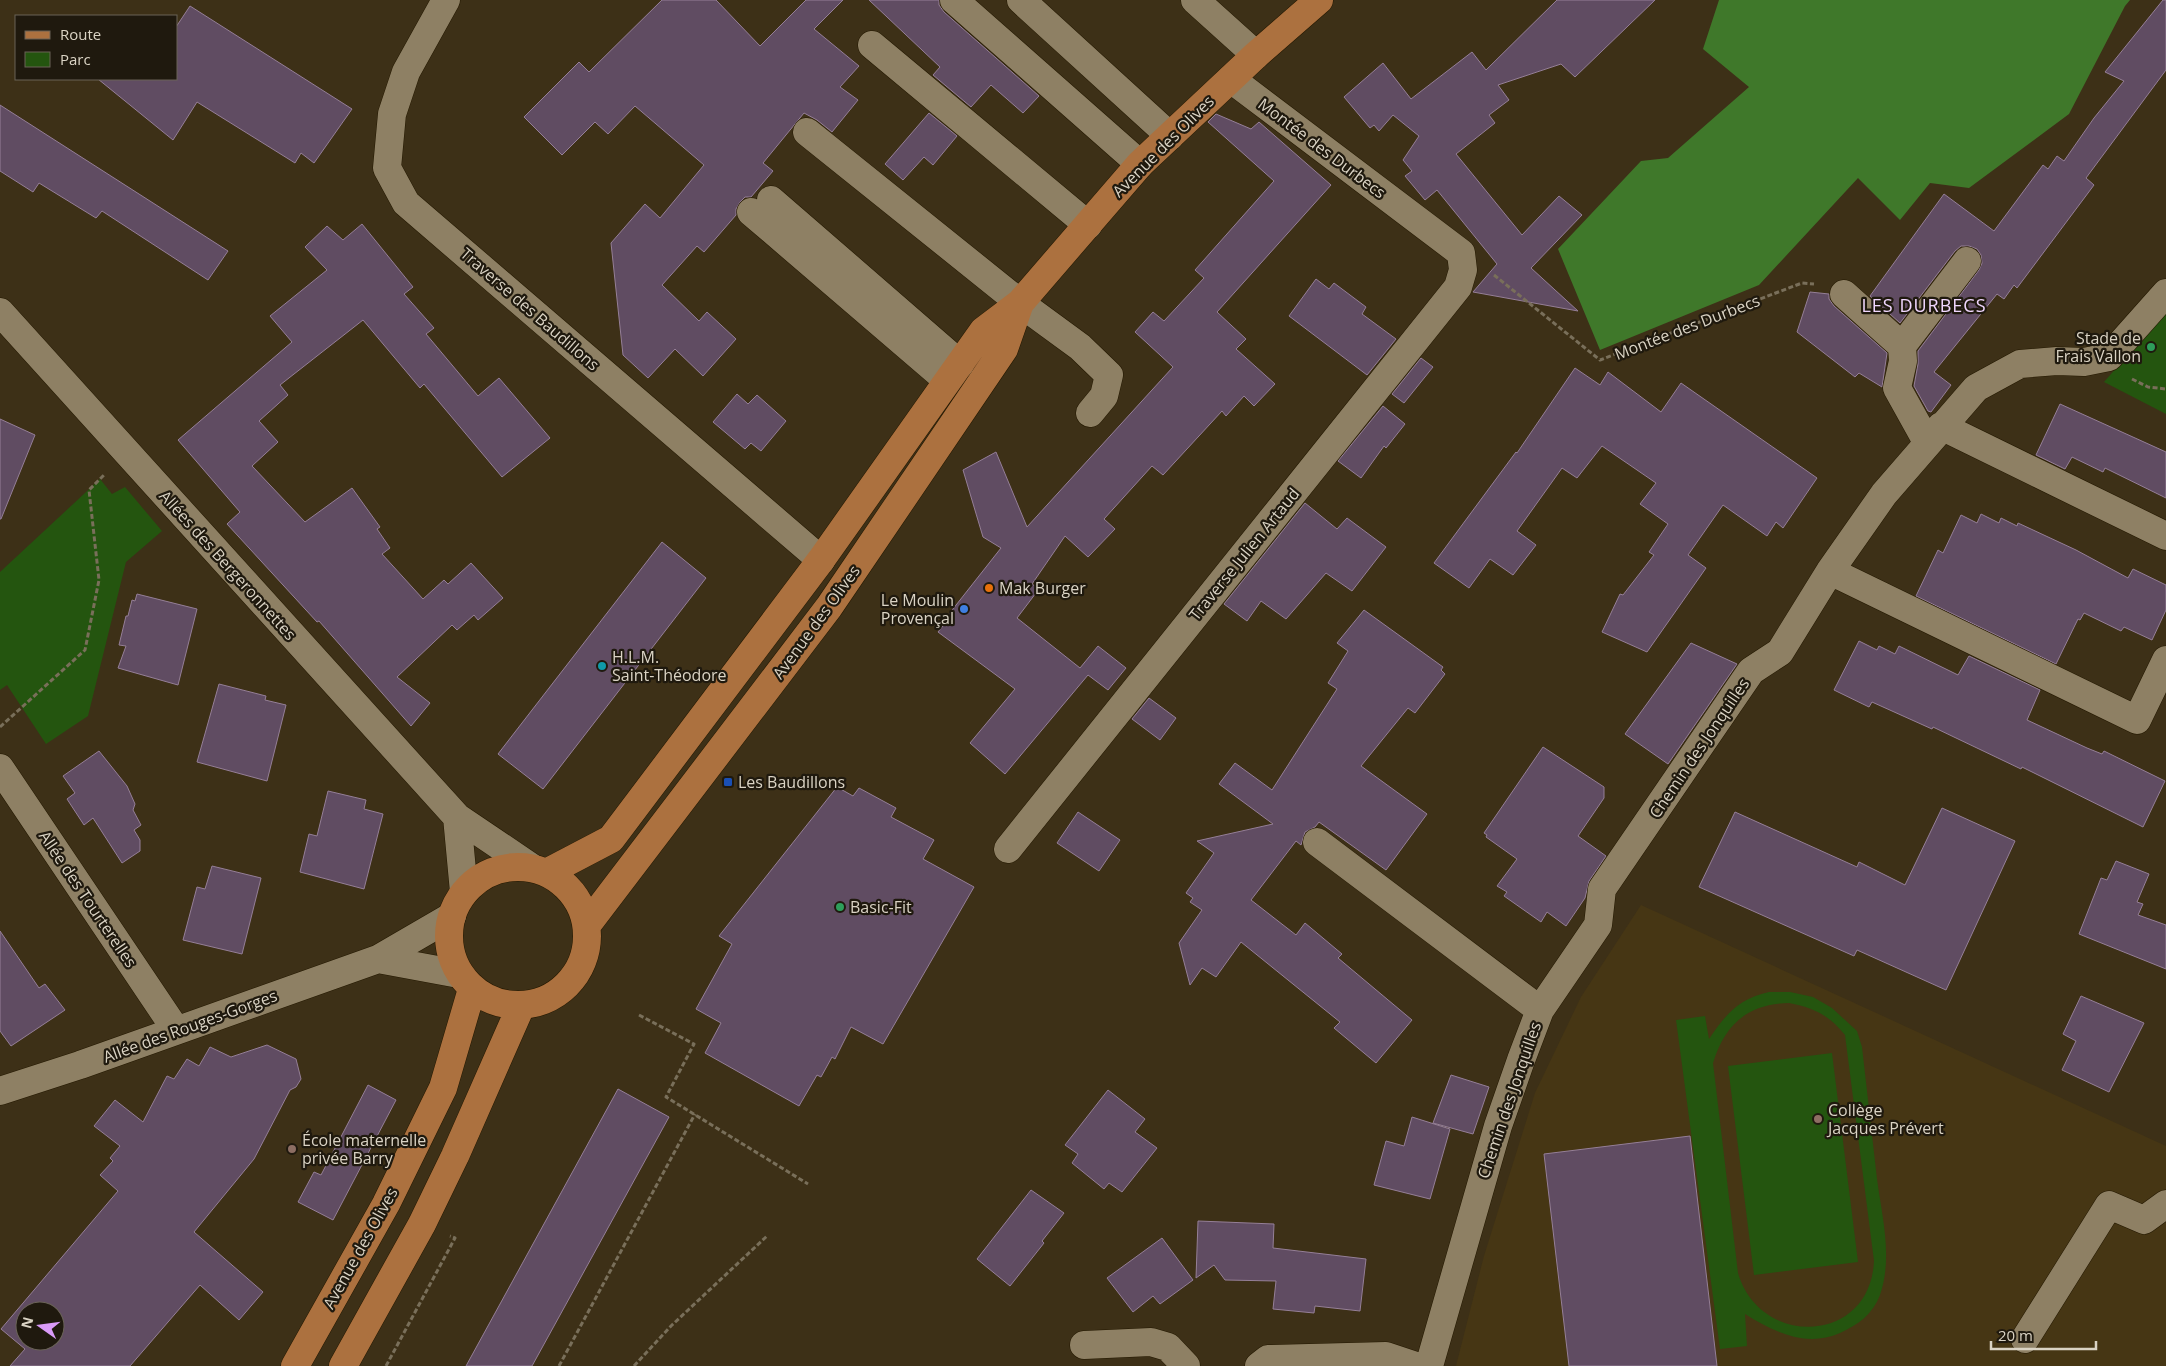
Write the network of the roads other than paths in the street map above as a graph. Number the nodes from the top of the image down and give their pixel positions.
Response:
1 (446, 0) edge
2 (954, 0) edge
3 (1021, 0) edge
4 (1195, 0) edge
5 (1319, 0) edge
6 (872, 45) dead end
7 (1256, 55) junction
8 (1231, 79) junction
9 (807, 132) dead end
10 (1170, 136) junction
11 (1140, 164) junction
12 (761, 206) dead end
13 (1088, 225) junction
14 (1461, 252) joint
15 (1967, 261) dead end
16 (2166, 293) edge
17 (1844, 294) dead end
18 (1020, 303) junction
19 (0, 312) edge
20 (1902, 346) junction
21 (953, 372) junction
22 (1090, 413) dead end
23 (1934, 434) junction
24 (2166, 536) edge
25 (821, 560) junction
26 (1830, 571) junction
27 (2166, 660) edge
28 (0, 768) edge
29 (457, 817) junction
30 (1317, 842) dead end
31 (1008, 849) dead end
32 (540, 870) junction
33 (464, 892) junction
34 (452, 916) junction
35 (587, 925) junction
36 (378, 959) junction
37 (466, 981) junction
38 (521, 1006) junction
39 (1540, 1010) junction
40 (176, 1030) junction
41 (1, 1091) edge
42 (2166, 1204) edge
43 (2024, 1339) dead end
44 (1084, 1345) dead end
45 (295, 1366) edge
46 (343, 1366) edge
47 (1186, 1366) edge
48 (1259, 1366) edge
49 (1416, 1366) edge
50 (1428, 1366) edge

1 - 25 street, Traverse des Baudillons
2 - 11 street
3 - 10 street
4 - 7 street
5 - 7 main road, Avenue des Olives
6 - 13 street
7 - 8 main road, Avenue des Olives
8 - 10 main road, Avenue des Olives
8 - 14 street, Montée des Durbecs
9 - 18 street
10 - 11 main road, Avenue des Olives
11 - 13 main road, Avenue des Olives
12 - 21 street
13 - 18 main road, Avenue des Olives
14 - 31 street, Traverse Julien Artaud
15 - 20 street
16 - 23 street, Chemin des Jonquilles
17 - 20 street
18 - 21 main road, Avenue des Olives
18 - 22 street
18 - 35 main road, Avenue des Olives
19 - 29 street, Allées des Bergeronnettes
20 - 23 street
21 - 25 main road, Avenue des Olives
23 - 24 street
23 - 26 street, Chemin des Jonquilles
25 - 32 main road, Avenue des Olives
26 - 27 street
26 - 39 street, Chemin des Jonquilles
28 - 40 street, Allée des Tourterelles
29 - 32 street, Allées des Bergeronnettes
29 - 33 street
30 - 39 street
32 - 33 main road
32 - 35 main road
33 - 34 main road
34 - 36 street, Allée des Rouges-Gorges
34 - 37 main road
35 - 38 main road
36 - 37 street, Allée des Rouges-Gorges
36 - 40 street, Allée des Rouges-Gorges
37 - 38 main road
37 - 45 main road, Avenue des Olives
38 - 46 main road
39 - 50 street, Chemin des Jonquilles
40 - 41 street, Allée des Rouges-Gorges
42 - 43 street
44 - 47 street
48 - 49 street

